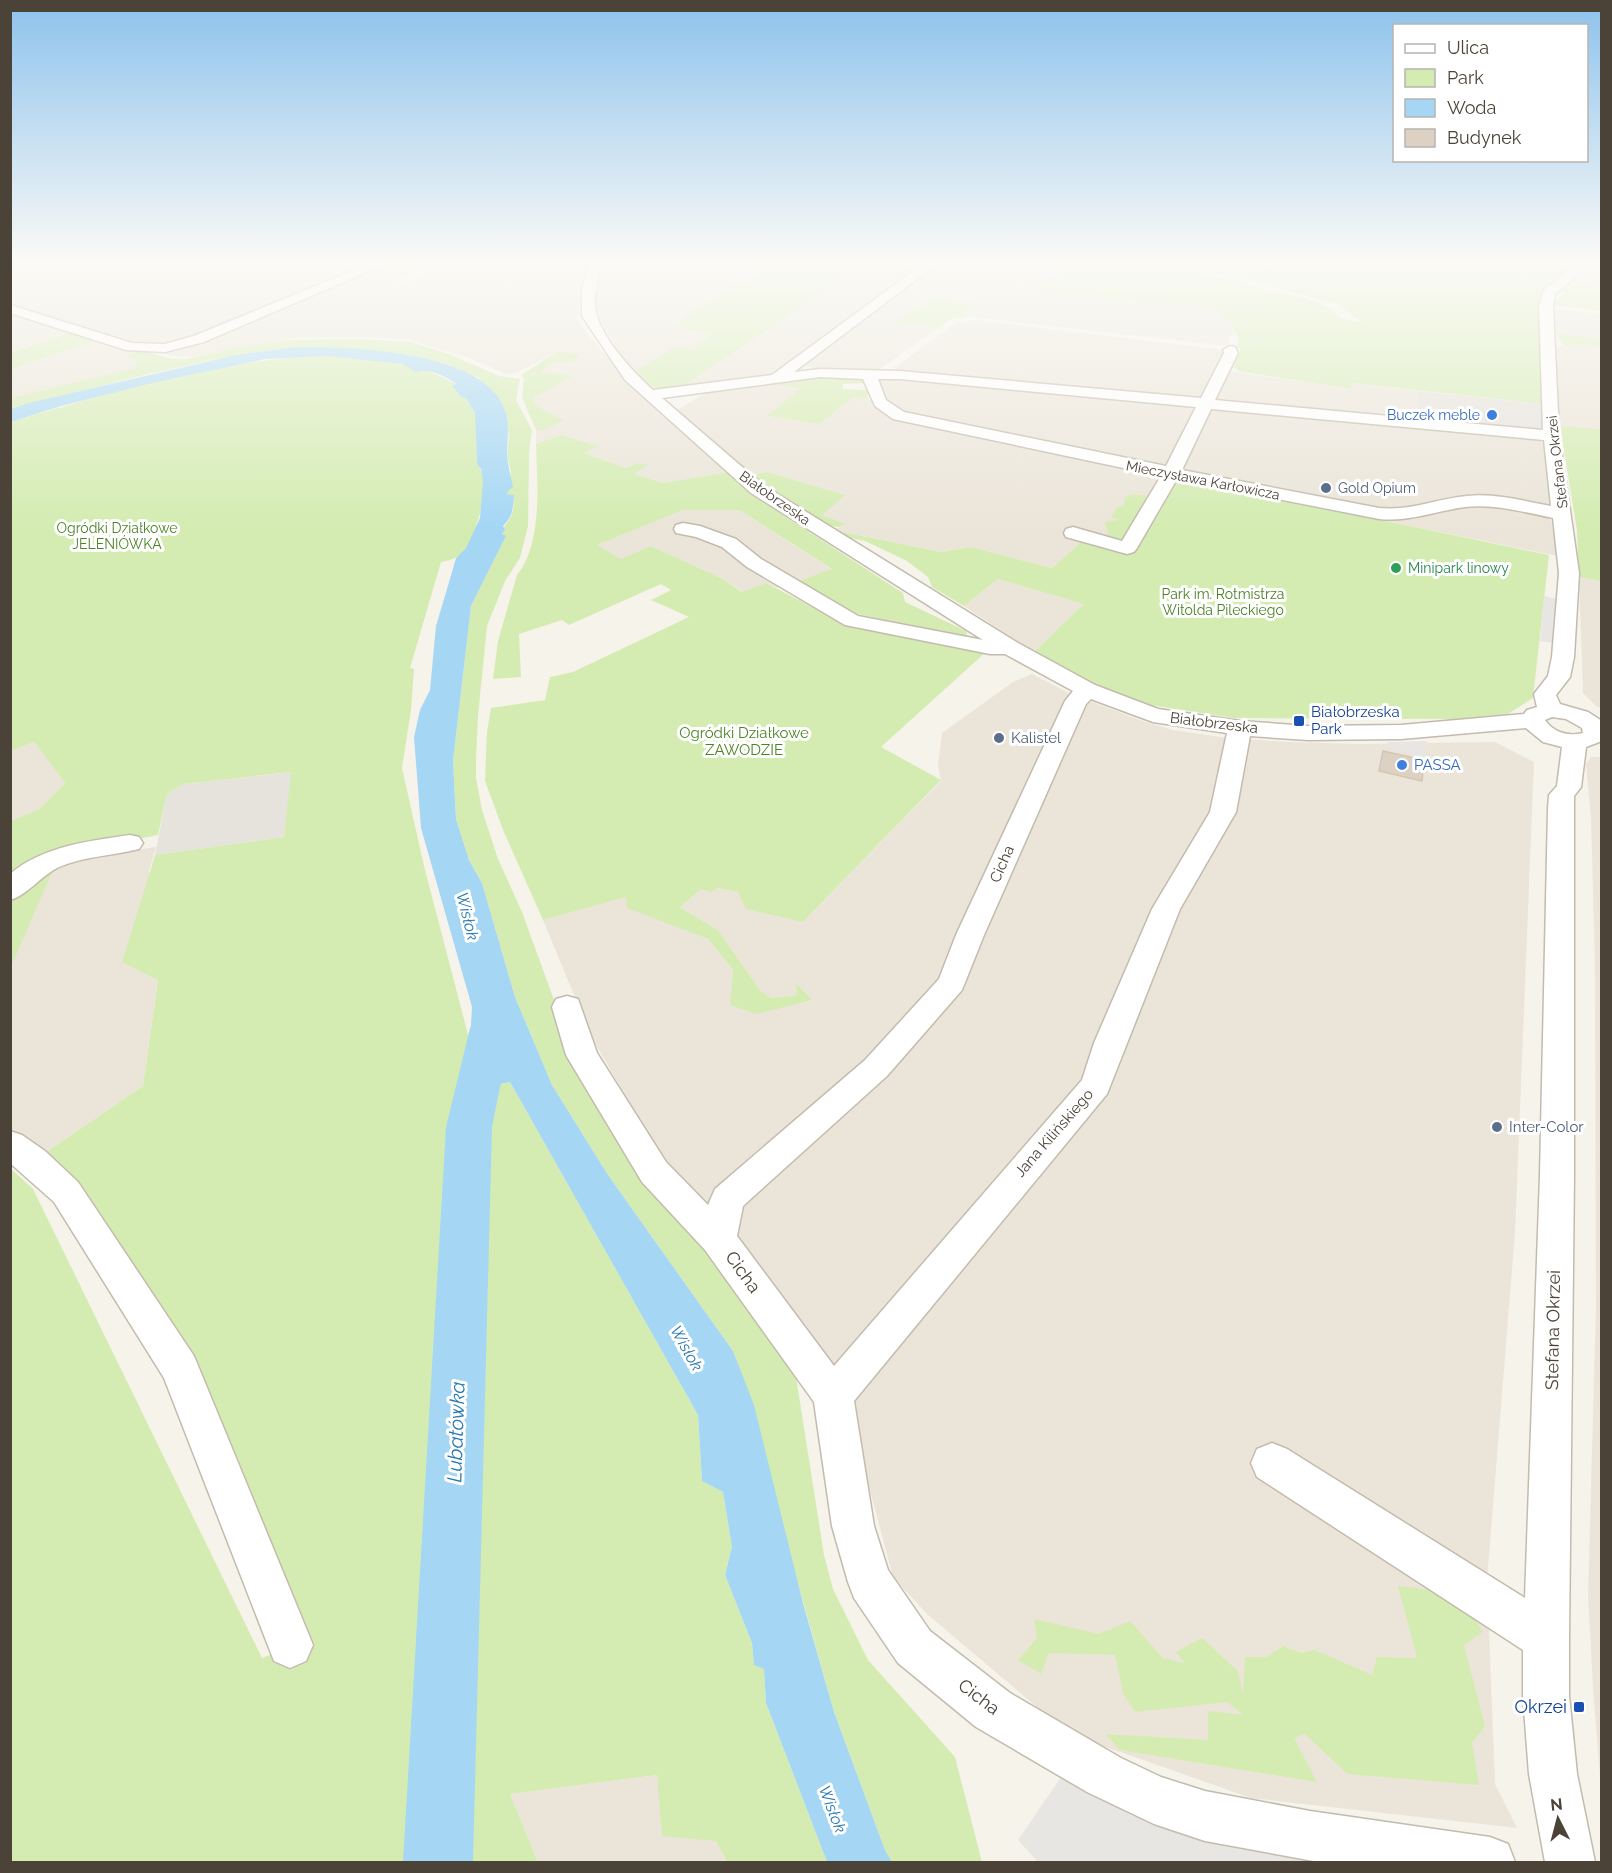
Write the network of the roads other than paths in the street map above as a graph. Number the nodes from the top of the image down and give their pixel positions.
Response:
1 (611, 351) edge
2 (813, 351) edge
3 (1230, 351) edge
4 (1548, 351) edge
5 (869, 374) junction
6 (777, 378) junction
7 (651, 395) junction
8 (1206, 402) junction
9 (1552, 436) junction
10 (1171, 474) junction
11 (1563, 514) junction
12 (683, 529) dead end
13 (1073, 533) dead end
14 (1010, 648) junction
15 (1087, 690) junction
16 (1240, 728) junction
17 (1434, 730) junction
18 (1569, 731) edge
19 (130, 843) dead end
20 (10, 891) edge
21 (567, 1007) dead end
22 (10, 1144) edge
23 (718, 1239) junction
24 (834, 1395) junction
25 (1272, 1463) dead end
26 (1546, 1638) junction
27 (290, 1645) dead end
28 (1490, 1863) edge
29 (1570, 1863) edge

1 - 7 street, Białobrzeska
2 - 6 street
3 - 8 street
4 - 9 street, Stefana Okrzei
5 - 6 street
5 - 8 street
5 - 10 street, Mieczysława Karłowicza
6 - 7 street
7 - 14 street, Białobrzeska
8 - 9 street
8 - 10 street
9 - 11 street, Stefana Okrzei
10 - 11 street, Mieczysława Karłowicza
10 - 13 street
11 - 18 street, Stefana Okrzei
12 - 14 street, Białobrzeska
14 - 15 street, Białobrzeska
15 - 16 street, Białobrzeska
15 - 23 street, Cicha
16 - 17 street, Białobrzeska
16 - 24 street, Jana Kilińskiego
17 - 18 street, Białobrzeska
17 - 18 street, Białobrzeska
18 - 26 street, Stefana Okrzei
19 - 20 street
21 - 23 street, Cicha
22 - 27 street
23 - 24 street, Cicha
24 - 28 street, Cicha
25 - 26 street
26 - 29 street, Stefana Okrzei

